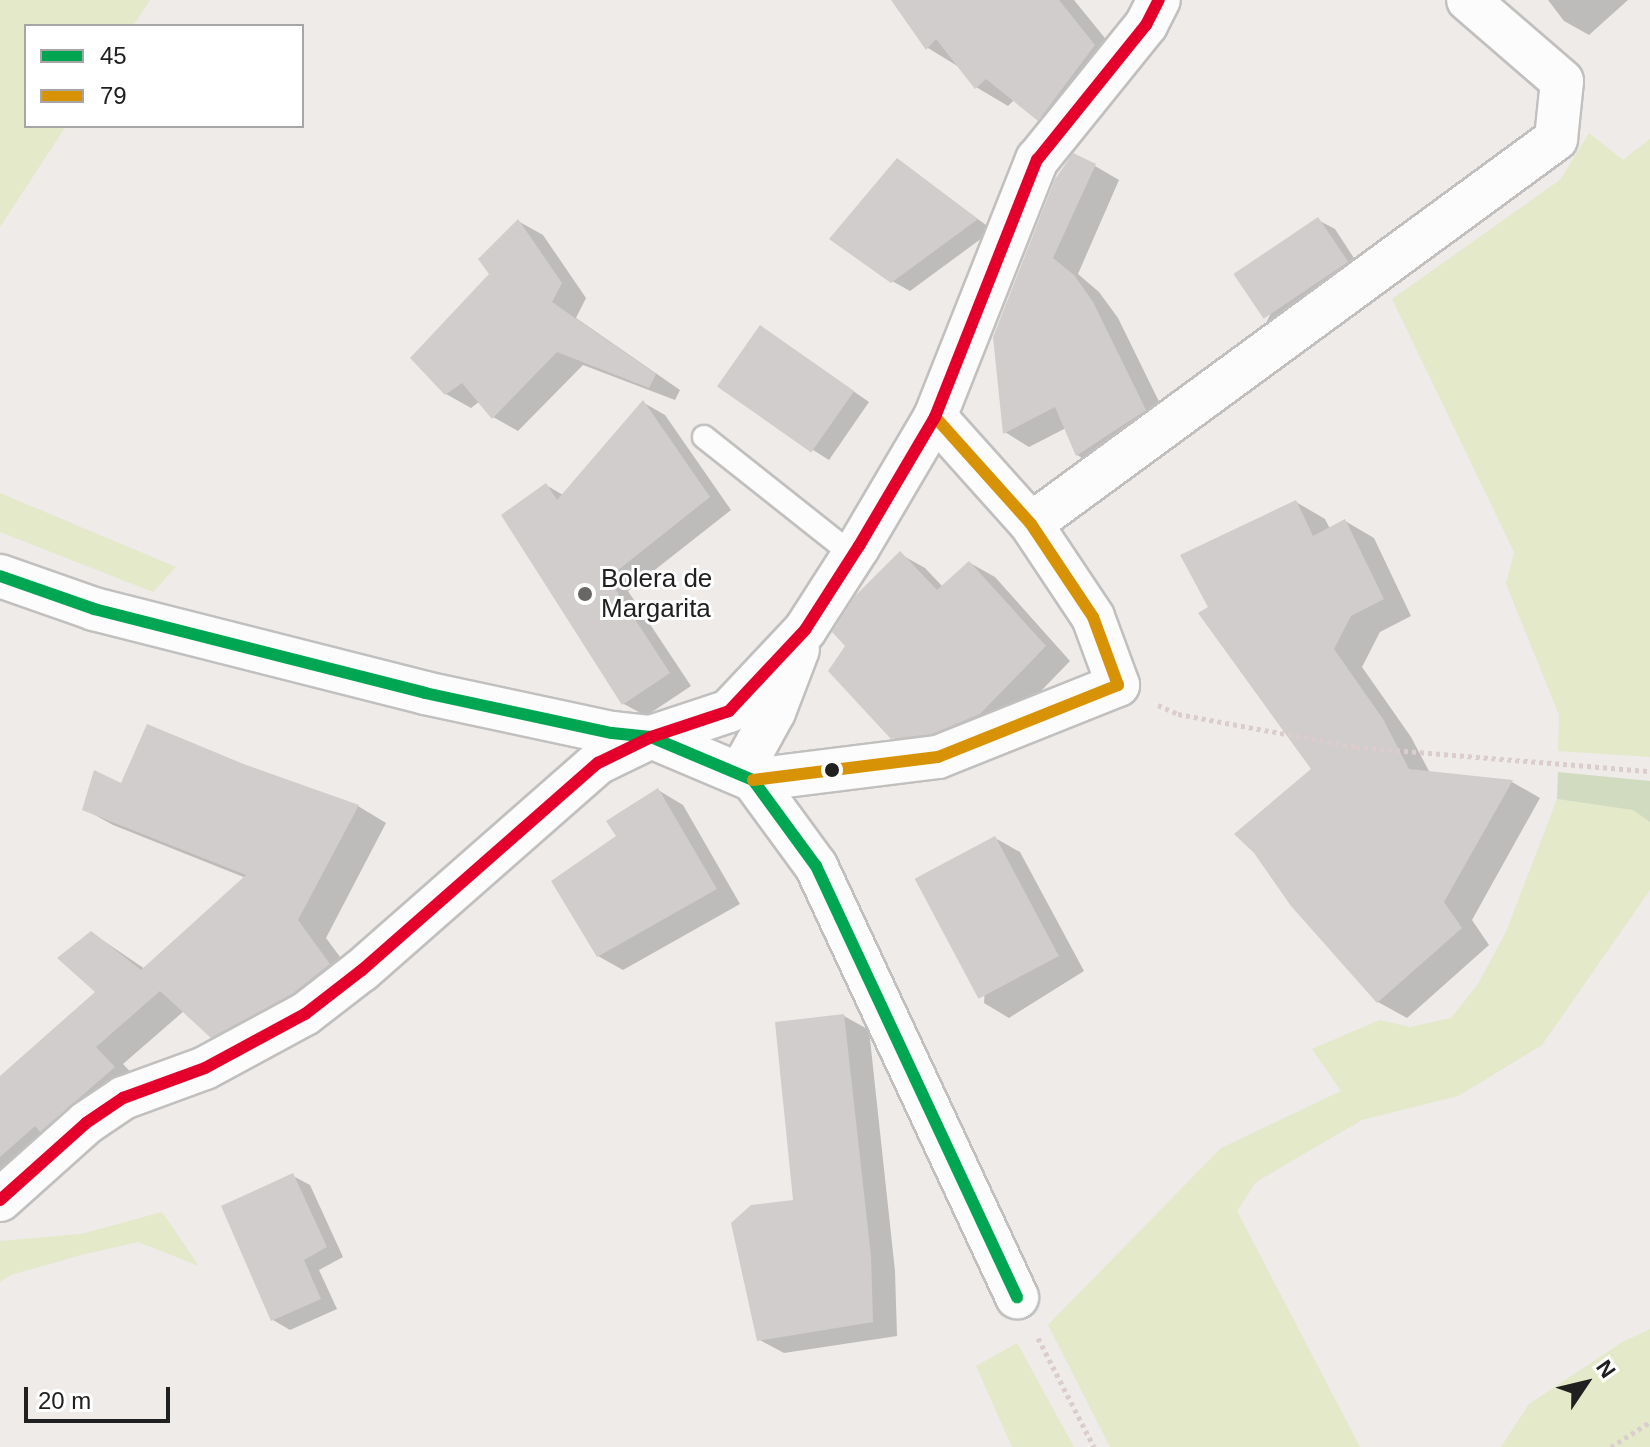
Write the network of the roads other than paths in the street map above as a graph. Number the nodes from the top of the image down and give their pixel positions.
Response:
1 (1159, 0) edge
2 (1468, 0) edge
3 (935, 417) junction
4 (704, 437) dead end
5 (1031, 524) junction
6 (853, 555) junction
7 (0, 576) edge
8 (805, 630) junction
9 (651, 737) junction
10 (746, 777) junction
11 (0, 1200) edge
12 (1017, 1297) road end

1 - 3 street
2 - 5 street
3 - 5 street
3 - 6 street
4 - 6 lane
5 - 10 street
6 - 8 street
7 - 9 street
8 - 9 street
8 - 10 street
9 - 10 street
9 - 11 street
10 - 12 street

